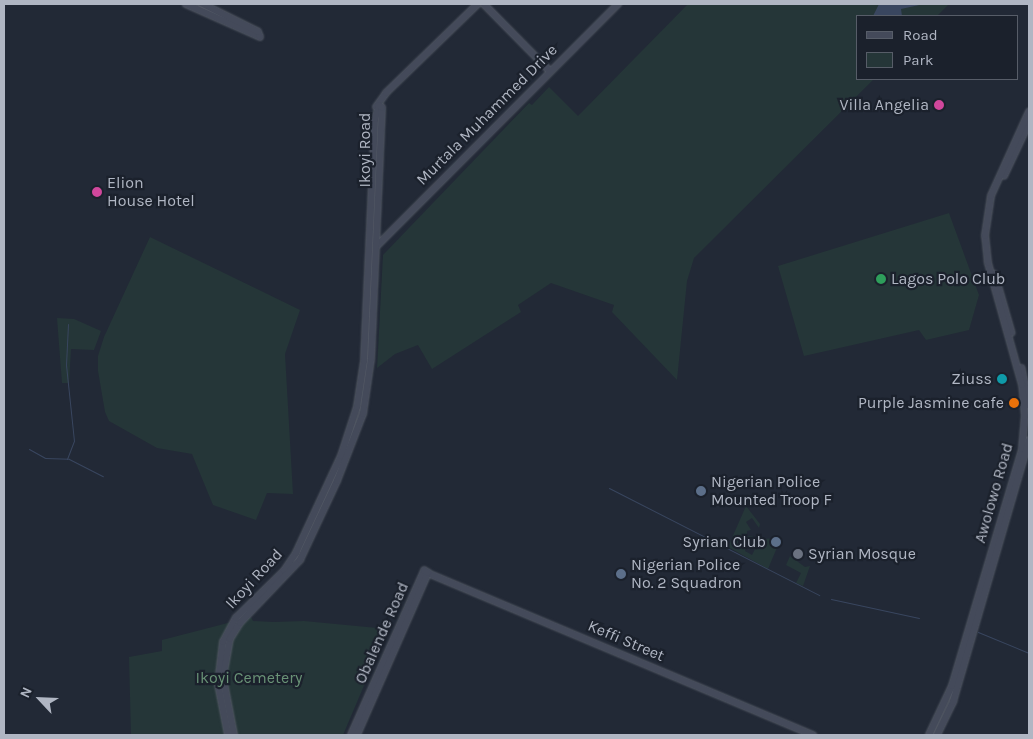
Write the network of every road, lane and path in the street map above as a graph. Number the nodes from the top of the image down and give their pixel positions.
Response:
1 (186, 4) edge
2 (202, 4) edge
3 (478, 4) edge
4 (484, 4) edge
5 (618, 4) edge
6 (550, 70) junction
7 (379, 108) junction
8 (1029, 112) edge
9 (1029, 123) edge
10 (377, 232) junction
11 (387, 236) junction
12 (377, 247) junction
13 (370, 250) junction
14 (1029, 405) edge
15 (1029, 442) edge
16 (428, 573) junction
17 (228, 735) edge
18 (234, 735) edge
19 (351, 735) edge
20 (357, 735) edge
21 (813, 735) edge
22 (929, 735) edge
23 (937, 735) edge

1 - 2 main road
3 - 7 main road
4 - 6 main road
5 - 6 main road, Murtala Muhammed Drive
6 - 11 main road, Murtala Muhammed Drive
7 - 10 main road, Ikoyi Road
7 - 13 main road, Ikoyi Road
8 - 22 main road, Awolowo Road
9 - 14 main road
10 - 11 main road
10 - 12 main road, Ikoyi Road
11 - 12 main road, Murtala Muhammed Drive
12 - 13 main road
12 - 18 main road, Ikoyi Road
13 - 17 main road, Ikoyi Road
15 - 23 main road, Awolowo Road
16 - 19 main road, Obalende Road
16 - 20 main road, Obalende Road
16 - 21 main road, Keffi Street

